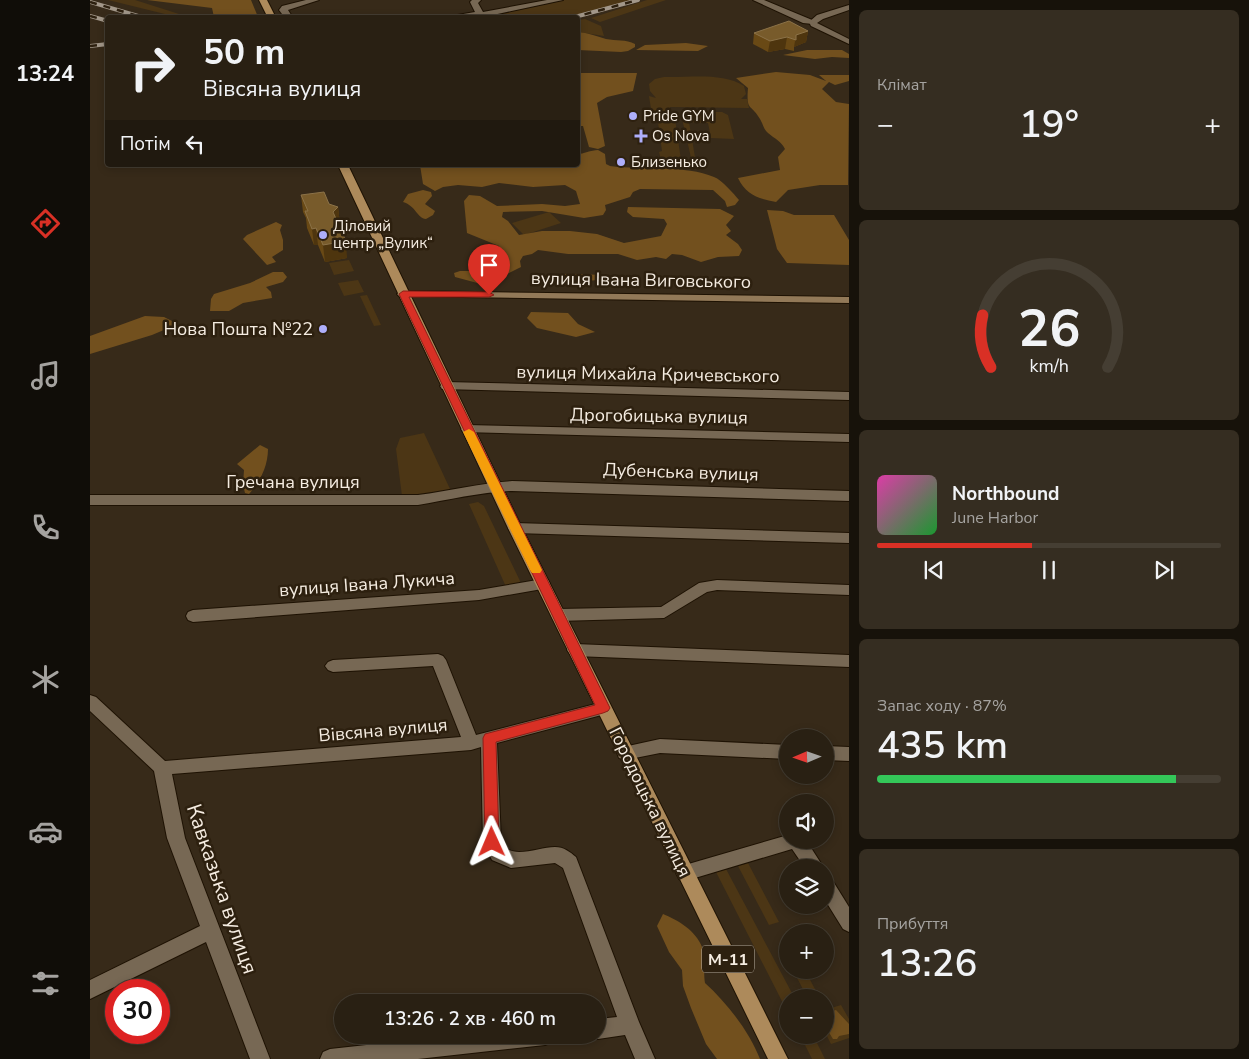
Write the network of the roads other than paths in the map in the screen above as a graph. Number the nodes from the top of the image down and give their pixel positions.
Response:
1 (263, 0) edge
2 (315, 0) edge
3 (477, 0) edge
4 (558, 0) edge
5 (757, 0) edge
6 (296, 2) edge
7 (849, 7) edge
8 (480, 14) junction
9 (270, 15) edge
10 (287, 15) edge
11 (471, 15) edge
12 (813, 22) junction
13 (849, 42) edge
14 (343, 167) edge
15 (403, 294) junction
16 (849, 300) edge
17 (446, 386) junction
18 (849, 396) edge
19 (467, 429) junction
20 (849, 438) edge
21 (495, 487) junction
22 (849, 496) edge
23 (90, 500) edge
24 (515, 528) junction
25 (849, 538) edge
26 (542, 584) junction
27 (849, 590) edge
28 (558, 615) junction
29 (193, 616) dead end
30 (575, 650) junction
31 (849, 661) edge
32 (334, 666) dead end
33 (90, 701) edge
34 (603, 708) junction
35 (489, 738) junction
36 (472, 742) junction
37 (779, 752) edge
38 (625, 753) junction
39 (834, 754) edge
40 (849, 754) edge
41 (162, 768) junction
42 (808, 859) edge
43 (685, 873) junction
44 (834, 898) edge
45 (849, 922) edge
46 (211, 930) junction
47 (90, 990) edge
48 (630, 1026) junction
49 (606, 1028) edge
50 (464, 1044) edge
51 (260, 1059) edge
52 (330, 1059) edge
53 (645, 1059) edge
54 (778, 1059) edge

1 - 9 main road
2 - 6 street
3 - 8 street
4 - 8 street
5 - 12 street
6 - 10 street
7 - 12 street
8 - 11 street
12 - 13 street
14 - 15 main road, Городоцька вулиця / М-11
15 - 16 main road, вулиця Івана Виговського
15 - 17 main road, Городоцька вулиця / М-11
17 - 18 street, вулиця Михайла Кричевського
17 - 19 main road, Городоцька вулиця / М-11
19 - 20 street, Дрогобицька вулиця
19 - 21 main road, Городоцька вулиця / М-11
21 - 22 street, Дубенська вулиця
21 - 23 street, Гречана вулиця
21 - 24 main road, Городоцька вулиця / М-11
24 - 25 street
24 - 26 main road, Городоцька вулиця / М-11
26 - 28 main road, Городоцька вулиця / М-11
26 - 29 street, вулиця Івана Лукича
27 - 28 street
28 - 30 main road, Городоцька вулиця / М-11
30 - 31 street
30 - 34 main road, Городоцька вулиця / М-11
32 - 36 street
33 - 41 street
34 - 35 street, Вівсяна вулиця
34 - 38 main road, Городоцька вулиця / М-11
35 - 36 street, Вівсяна вулиця
35 - 48 street
36 - 41 street, Вівсяна вулиця
37 - 38 street
38 - 43 main road, Городоцька вулиця / М-11
39 - 40 street
41 - 46 street, Кавказька вулиця
42 - 43 street
43 - 54 main road, Городоцька вулиця / М-11
44 - 45 street
46 - 47 street
46 - 51 street, Кавказька вулиця
48 - 49 street
48 - 53 street
50 - 52 street

